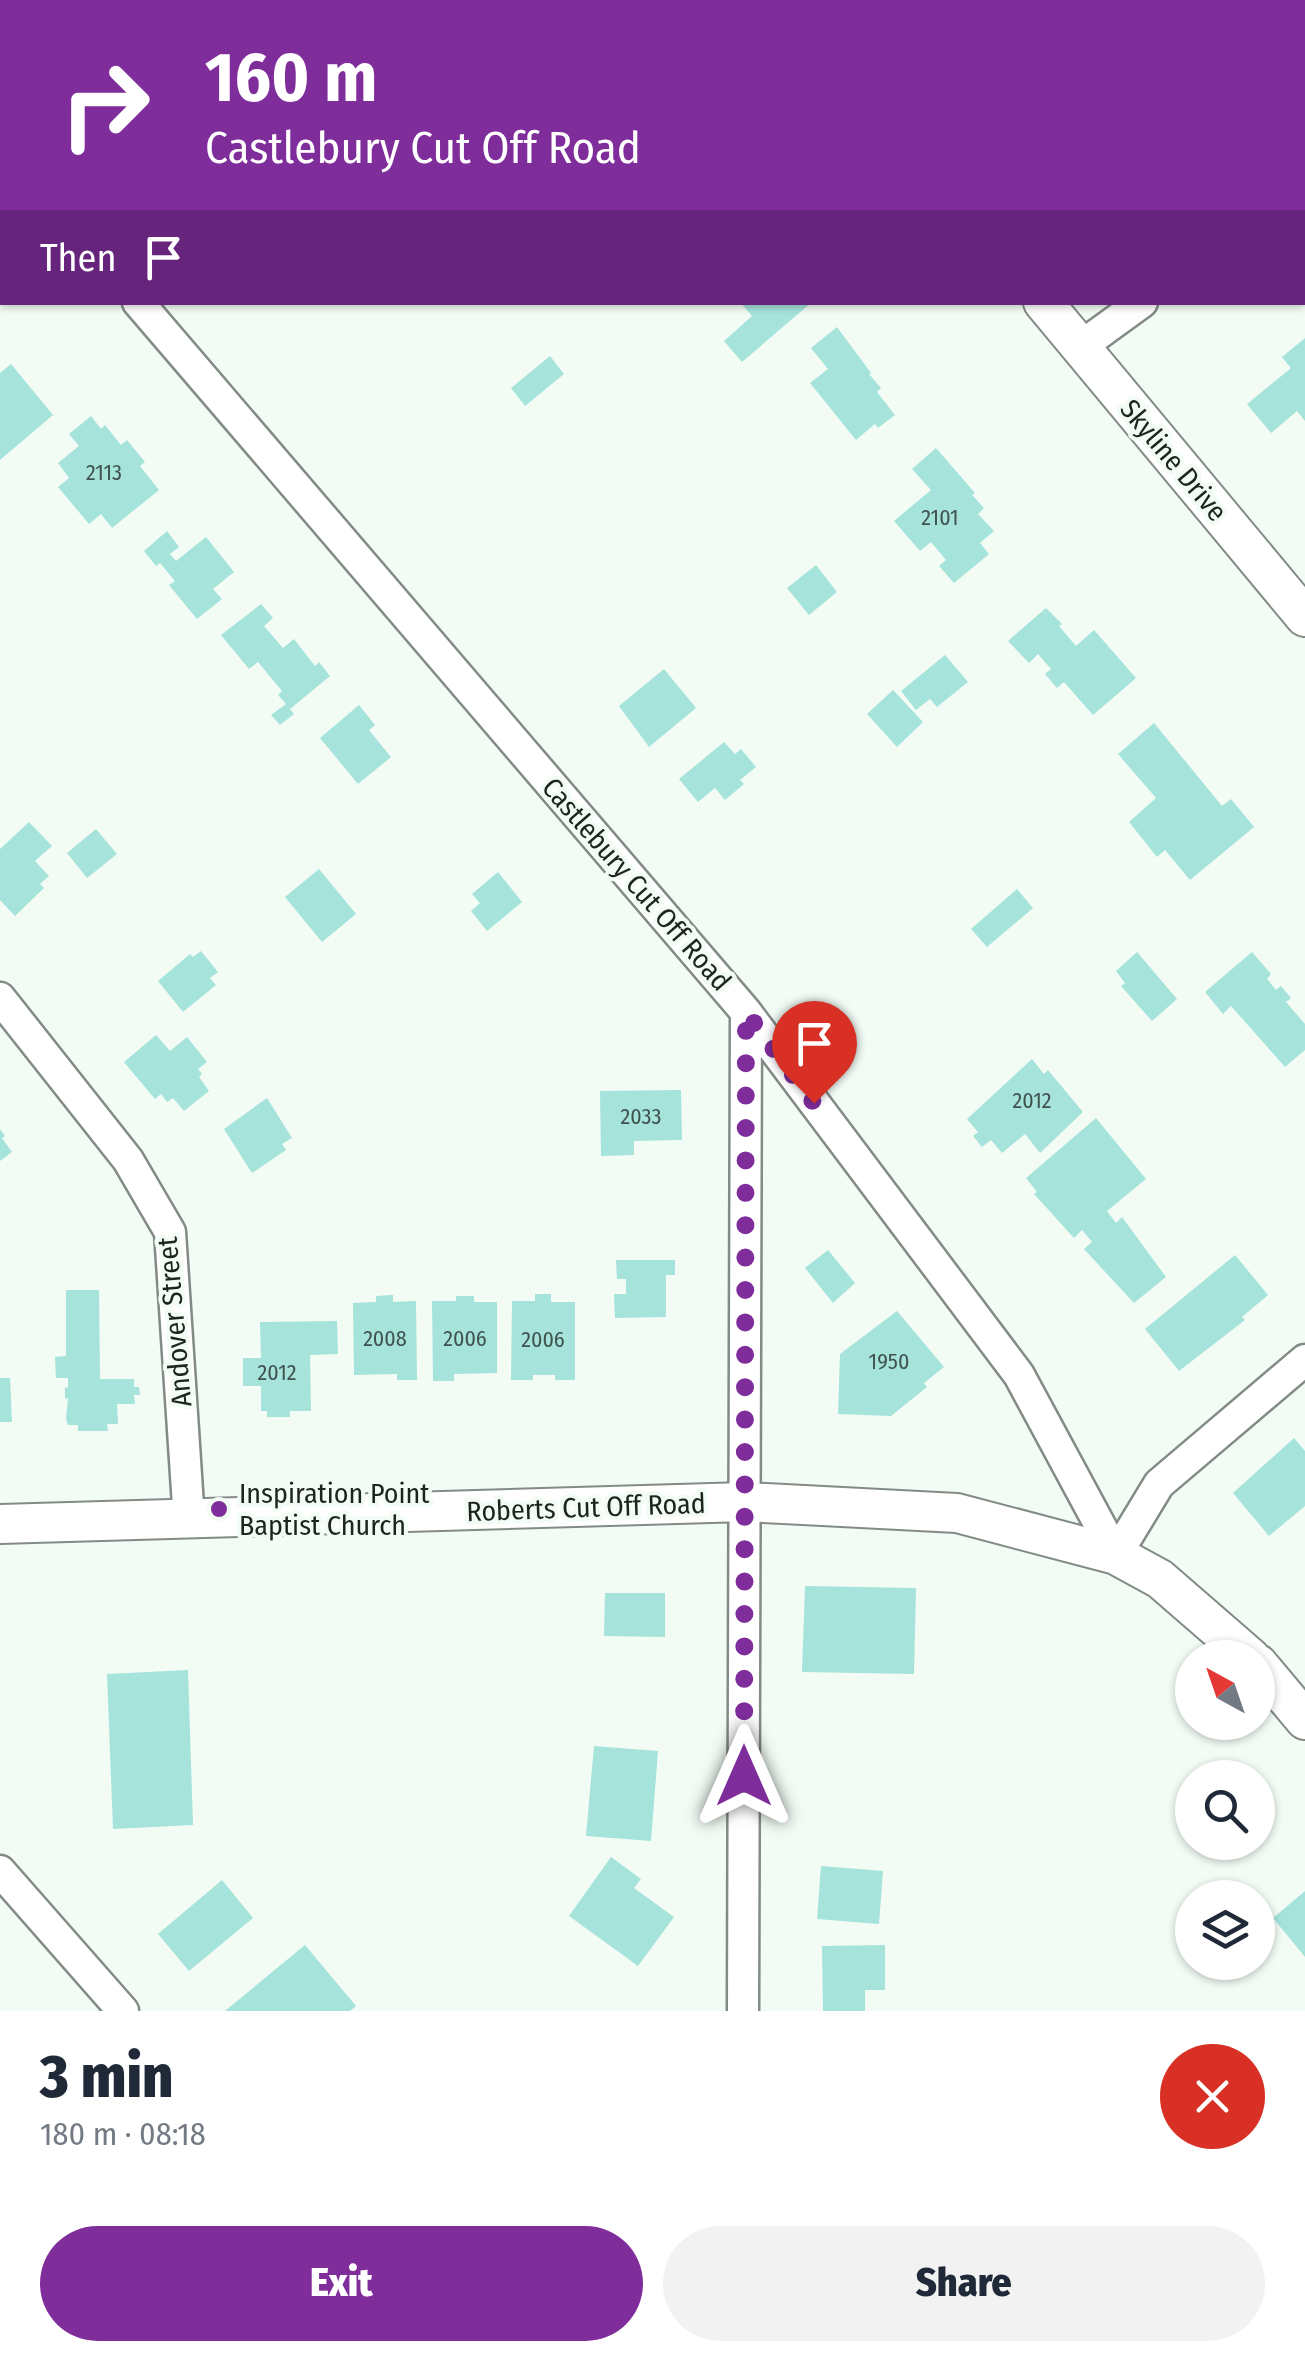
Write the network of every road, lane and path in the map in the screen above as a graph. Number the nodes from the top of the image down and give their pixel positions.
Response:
1 (141, 305) edge
2 (1045, 305) edge
3 (1138, 305) edge
4 (1080, 347) junction
5 (1305, 617) edge
6 (0, 998) edge
7 (746, 1012) junction
8 (1305, 1360) edge
9 (745, 1502) junction
10 (190, 1521) junction
11 (0, 1524) edge
12 (1116, 1555) junction
13 (1229, 1640) edge
14 (1275, 1684) edge
15 (1305, 1720) edge
16 (0, 1871) edge
17 (123, 2011) edge
18 (743, 2011) edge

1 - 7 street, Castlebury Cut Off Road
2 - 4 street, Skyline Drive
3 - 4 street
4 - 5 street, Skyline Drive
6 - 10 street, Andover Street
7 - 9 street
7 - 12 street, Castlebury Cut Off Road
8 - 12 street
9 - 10 street, Roberts Cut Off Road
9 - 12 street, Roberts Cut Off Road
9 - 18 street
10 - 11 street, Roberts Cut Off Road
12 - 13 street, Roberts Cut Off Road
14 - 15 street
16 - 17 street

